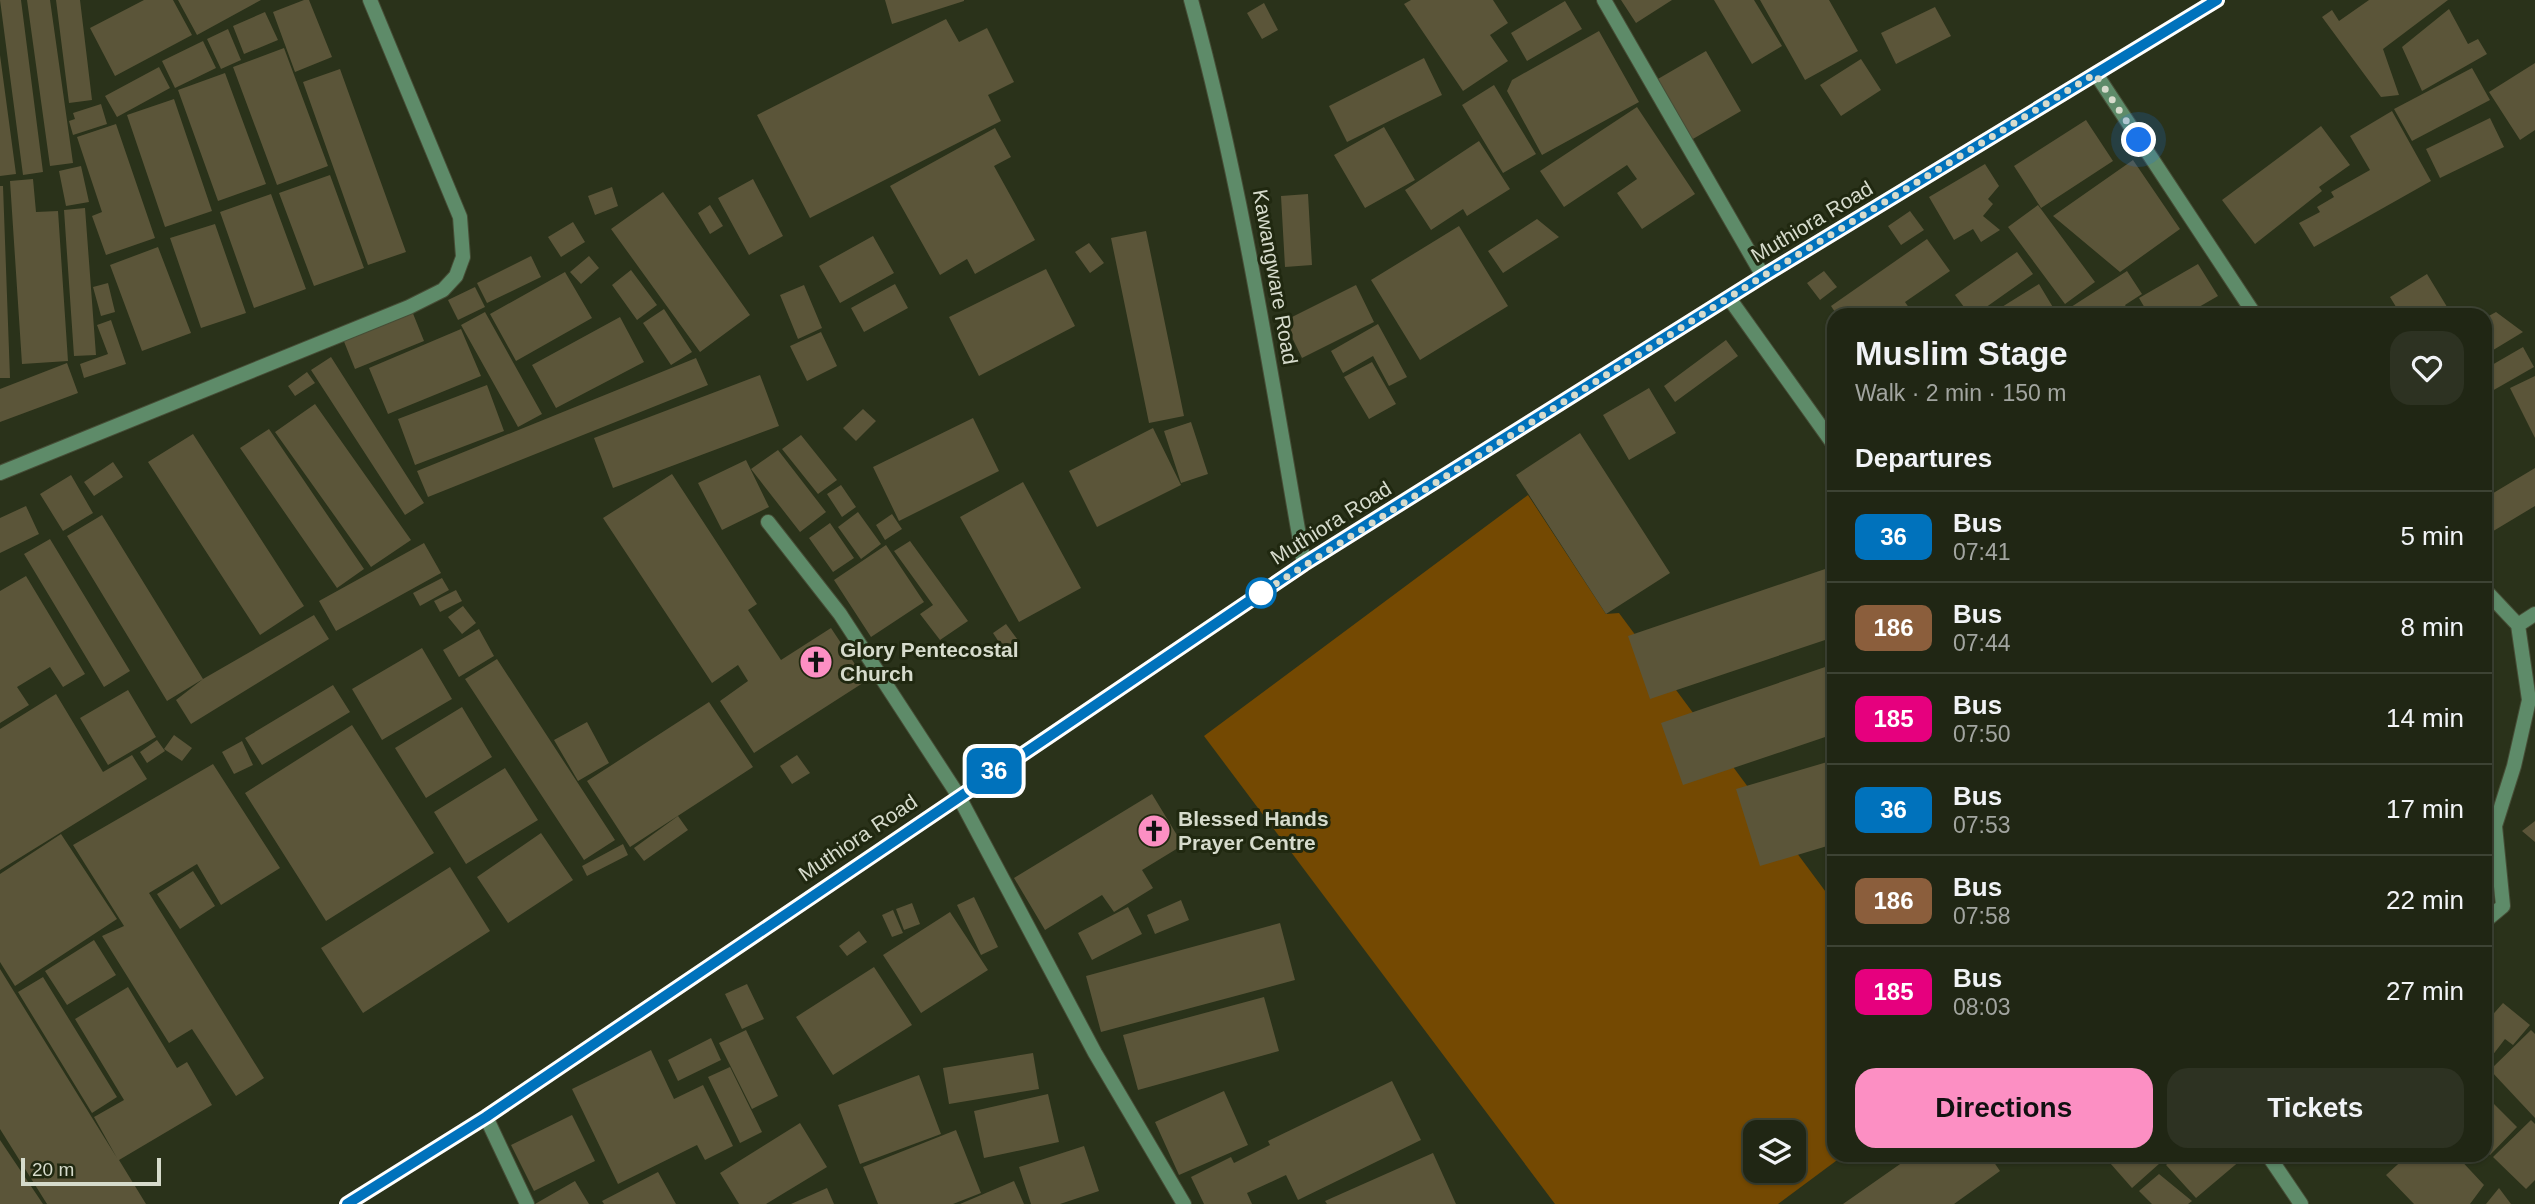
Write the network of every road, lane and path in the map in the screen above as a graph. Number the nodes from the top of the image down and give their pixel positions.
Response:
1 (370, 0) edge
2 (1191, 0) edge
3 (1604, 0) edge
4 (2217, 0) edge
5 (2095, 74) junction
6 (1763, 276) junction
7 (1729, 298) junction
8 (2250, 308) edge
9 (1827, 435) edge
10 (0, 473) edge
11 (768, 522) dead end
12 (1304, 564) junction
13 (2492, 597) edge
14 (2535, 614) edge
15 (2518, 625) junction
16 (958, 795) junction
17 (2492, 915) edge
18 (486, 1117) junction
19 (2273, 1162) edge
20 (347, 1204) edge
21 (527, 1204) edge
22 (1184, 1204) edge
23 (2301, 1204) edge

1 - 10 street
2 - 12 street, Kawangware Road
3 - 6 street
4 - 5 street, Muthiora Road
5 - 6 street, Muthiora Road
5 - 8 street
6 - 7 street, Muthiora Road
7 - 9 street
7 - 12 street, Muthiora Road
11 - 16 street
12 - 16 street, Muthiora Road
13 - 15 street
14 - 15 street
15 - 17 street
16 - 18 street, Muthiora Road
16 - 22 street
18 - 20 street, Muthiora Road
18 - 21 street
19 - 23 street

